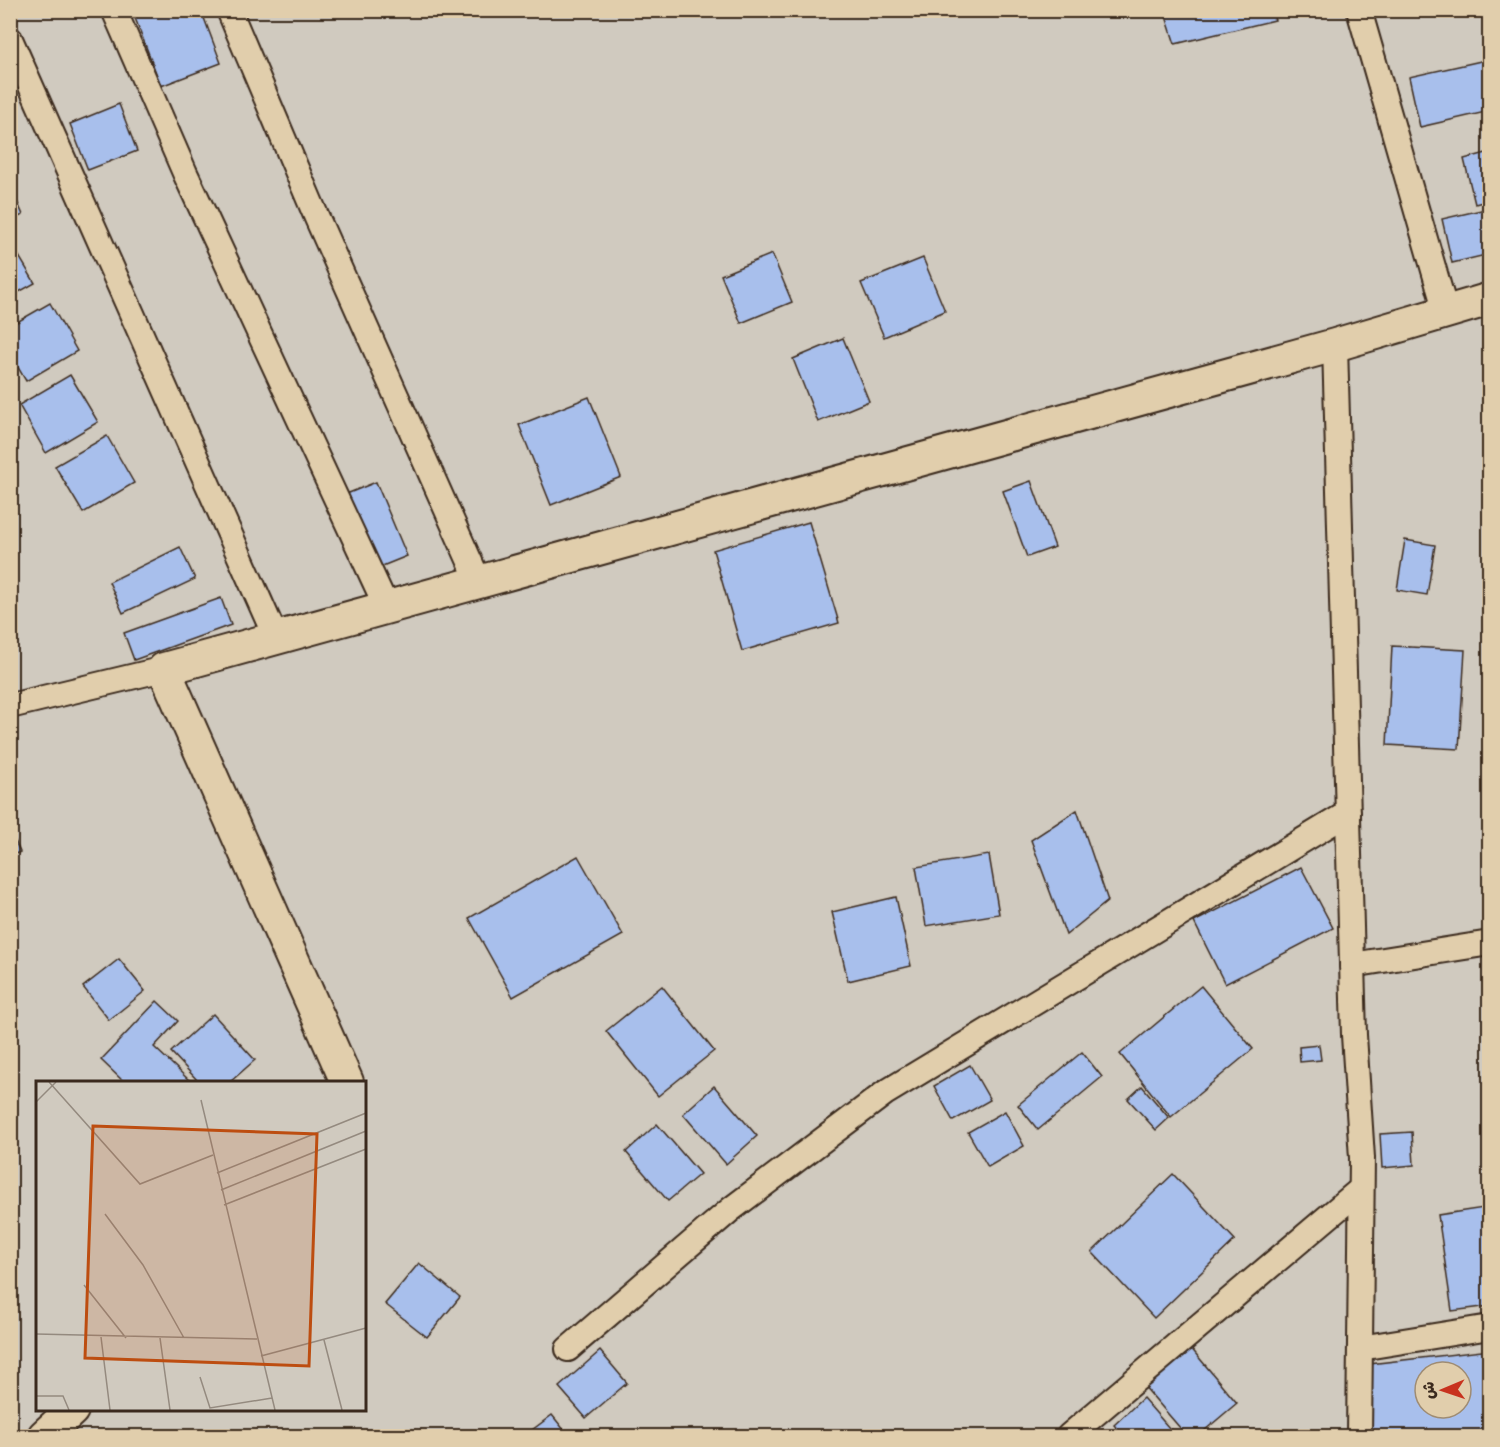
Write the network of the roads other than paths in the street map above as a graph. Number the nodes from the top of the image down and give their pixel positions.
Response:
1 (114, 10) edge
2 (229, 10) edge
3 (1359, 10) edge
4 (10, 39) edge
5 (1490, 299) edge
6 (1446, 312) junction
7 (1335, 345) junction
8 (479, 582) junction
9 (387, 608) junction
10 (276, 638) junction
11 (164, 669) junction
12 (10, 706) edge
13 (1348, 813) junction
14 (1490, 943) edge
15 (1352, 965) junction
16 (345, 1081) edge
17 (1361, 1189) junction
18 (1490, 1327) edge
19 (1360, 1348) junction
20 (568, 1349) dead end
21 (71, 1411) edge
22 (44, 1437) edge
23 (1070, 1437) edge
24 (1359, 1437) edge

1 - 9 street
2 - 8 street
3 - 6 street
4 - 10 street
5 - 6 street
6 - 7 street
7 - 8 street
7 - 13 street
8 - 9 street
9 - 10 street
10 - 11 street
11 - 12 street
11 - 16 street
13 - 15 street
13 - 20 street
14 - 15 street
15 - 17 street
17 - 19 street
17 - 23 street
18 - 19 street
19 - 24 street
21 - 22 street

